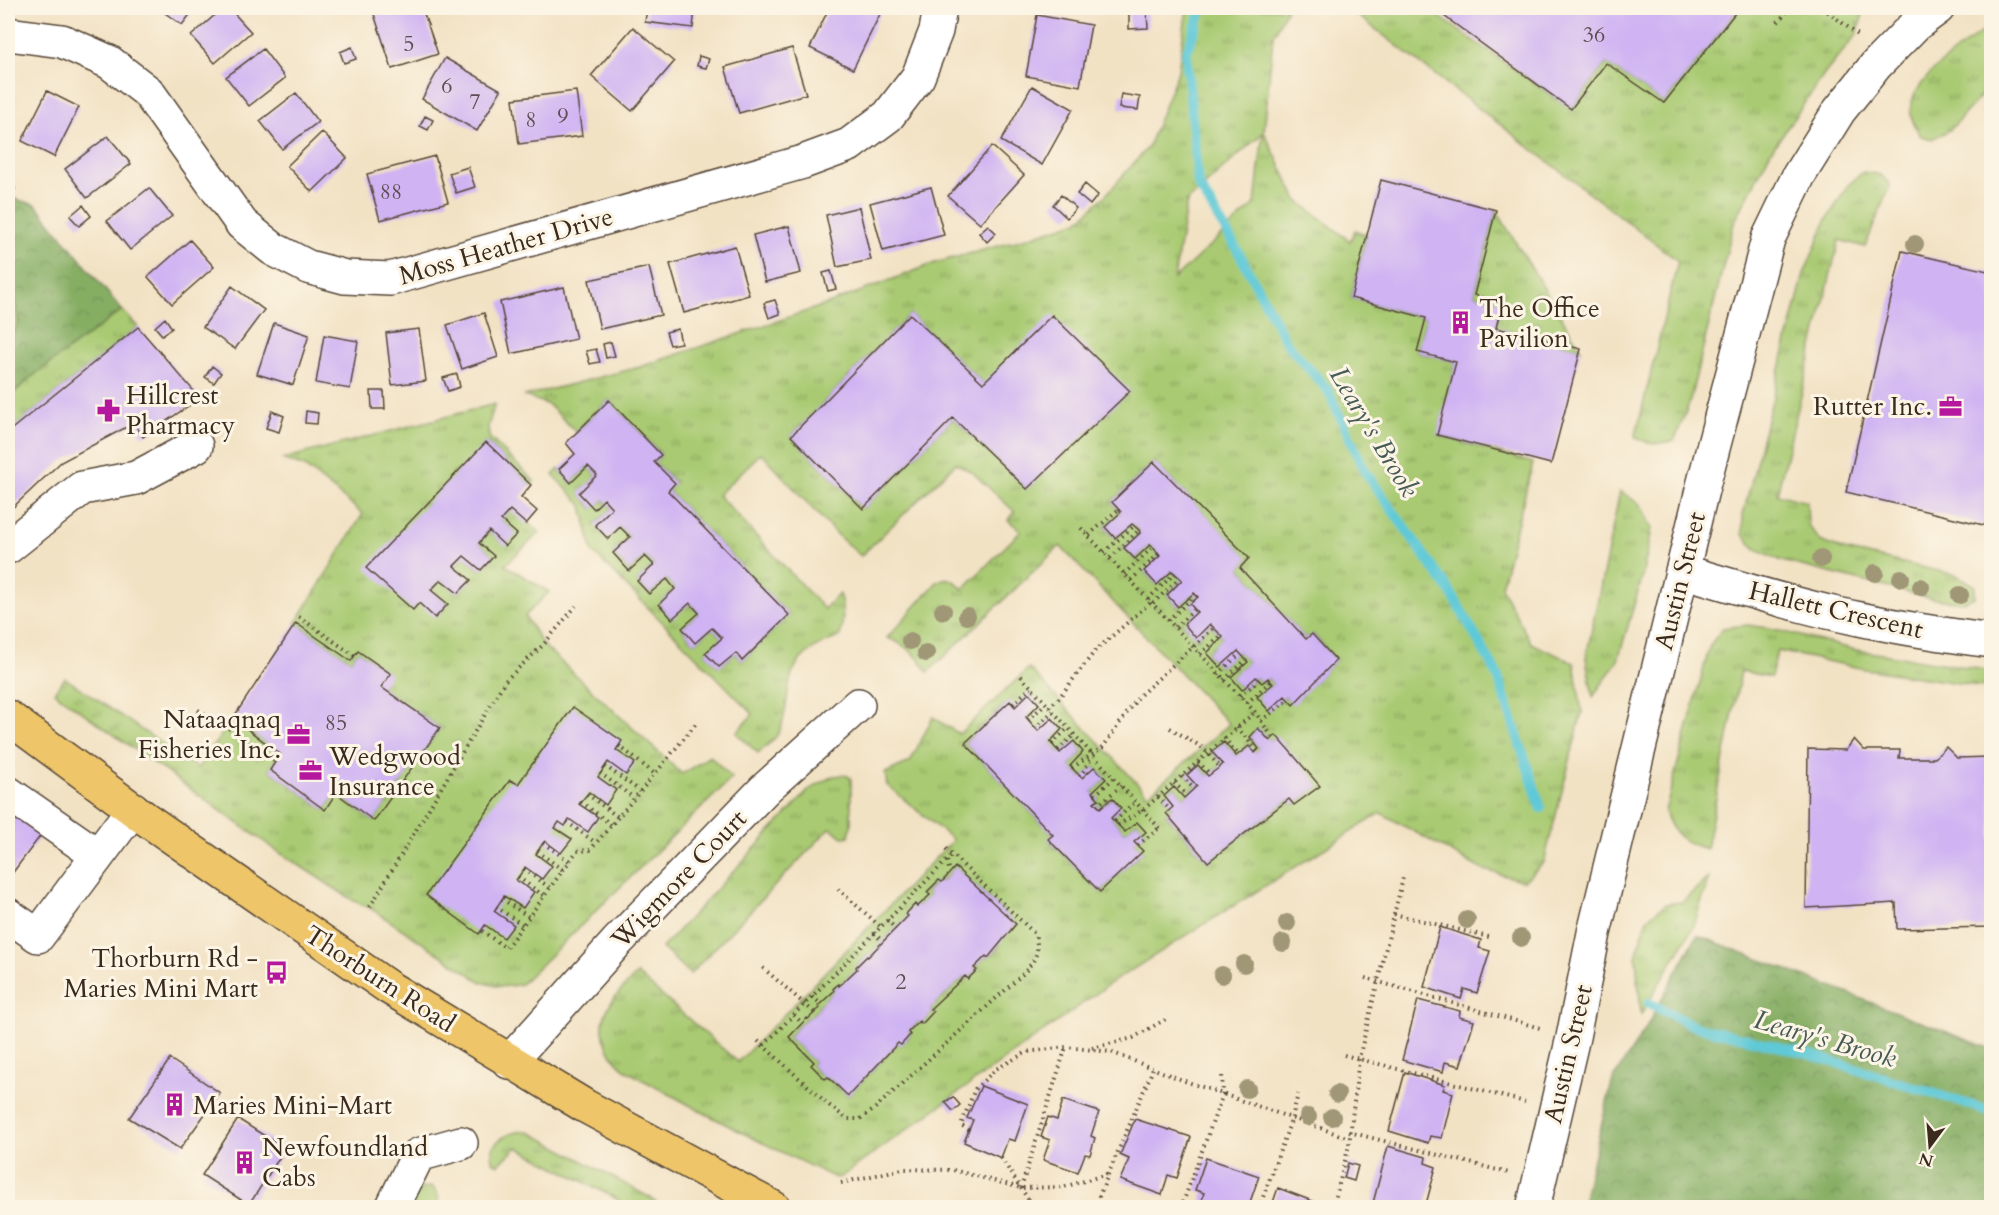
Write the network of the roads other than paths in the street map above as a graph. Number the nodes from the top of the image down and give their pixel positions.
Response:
1 (940, 8) edge
2 (1938, 8) edge
3 (8, 34) edge
4 (196, 446) dead end
5 (8, 547) edge
6 (1682, 572) junction
7 (1992, 641) edge
8 (858, 705) dead end
9 (11, 726) edge
10 (8, 793) edge
11 (133, 809) junction
12 (97, 855) junction
13 (8, 915) edge
14 (509, 1062) junction
15 (461, 1143) dead end
16 (1536, 1194) edge
17 (765, 1206) edge
18 (392, 1208) edge

1 - 3 street, Moss Heather Drive
2 - 6 street, Austin Street
4 - 5 street
6 - 7 street, Hallett Crescent
6 - 16 street, Austin Street
8 - 14 street, Wigmore Court
9 - 11 main road, Thorburn Road
10 - 12 street
11 - 12 street
11 - 14 main road, Thorburn Road
12 - 13 street
14 - 17 main road, Thorburn Road
15 - 18 street

